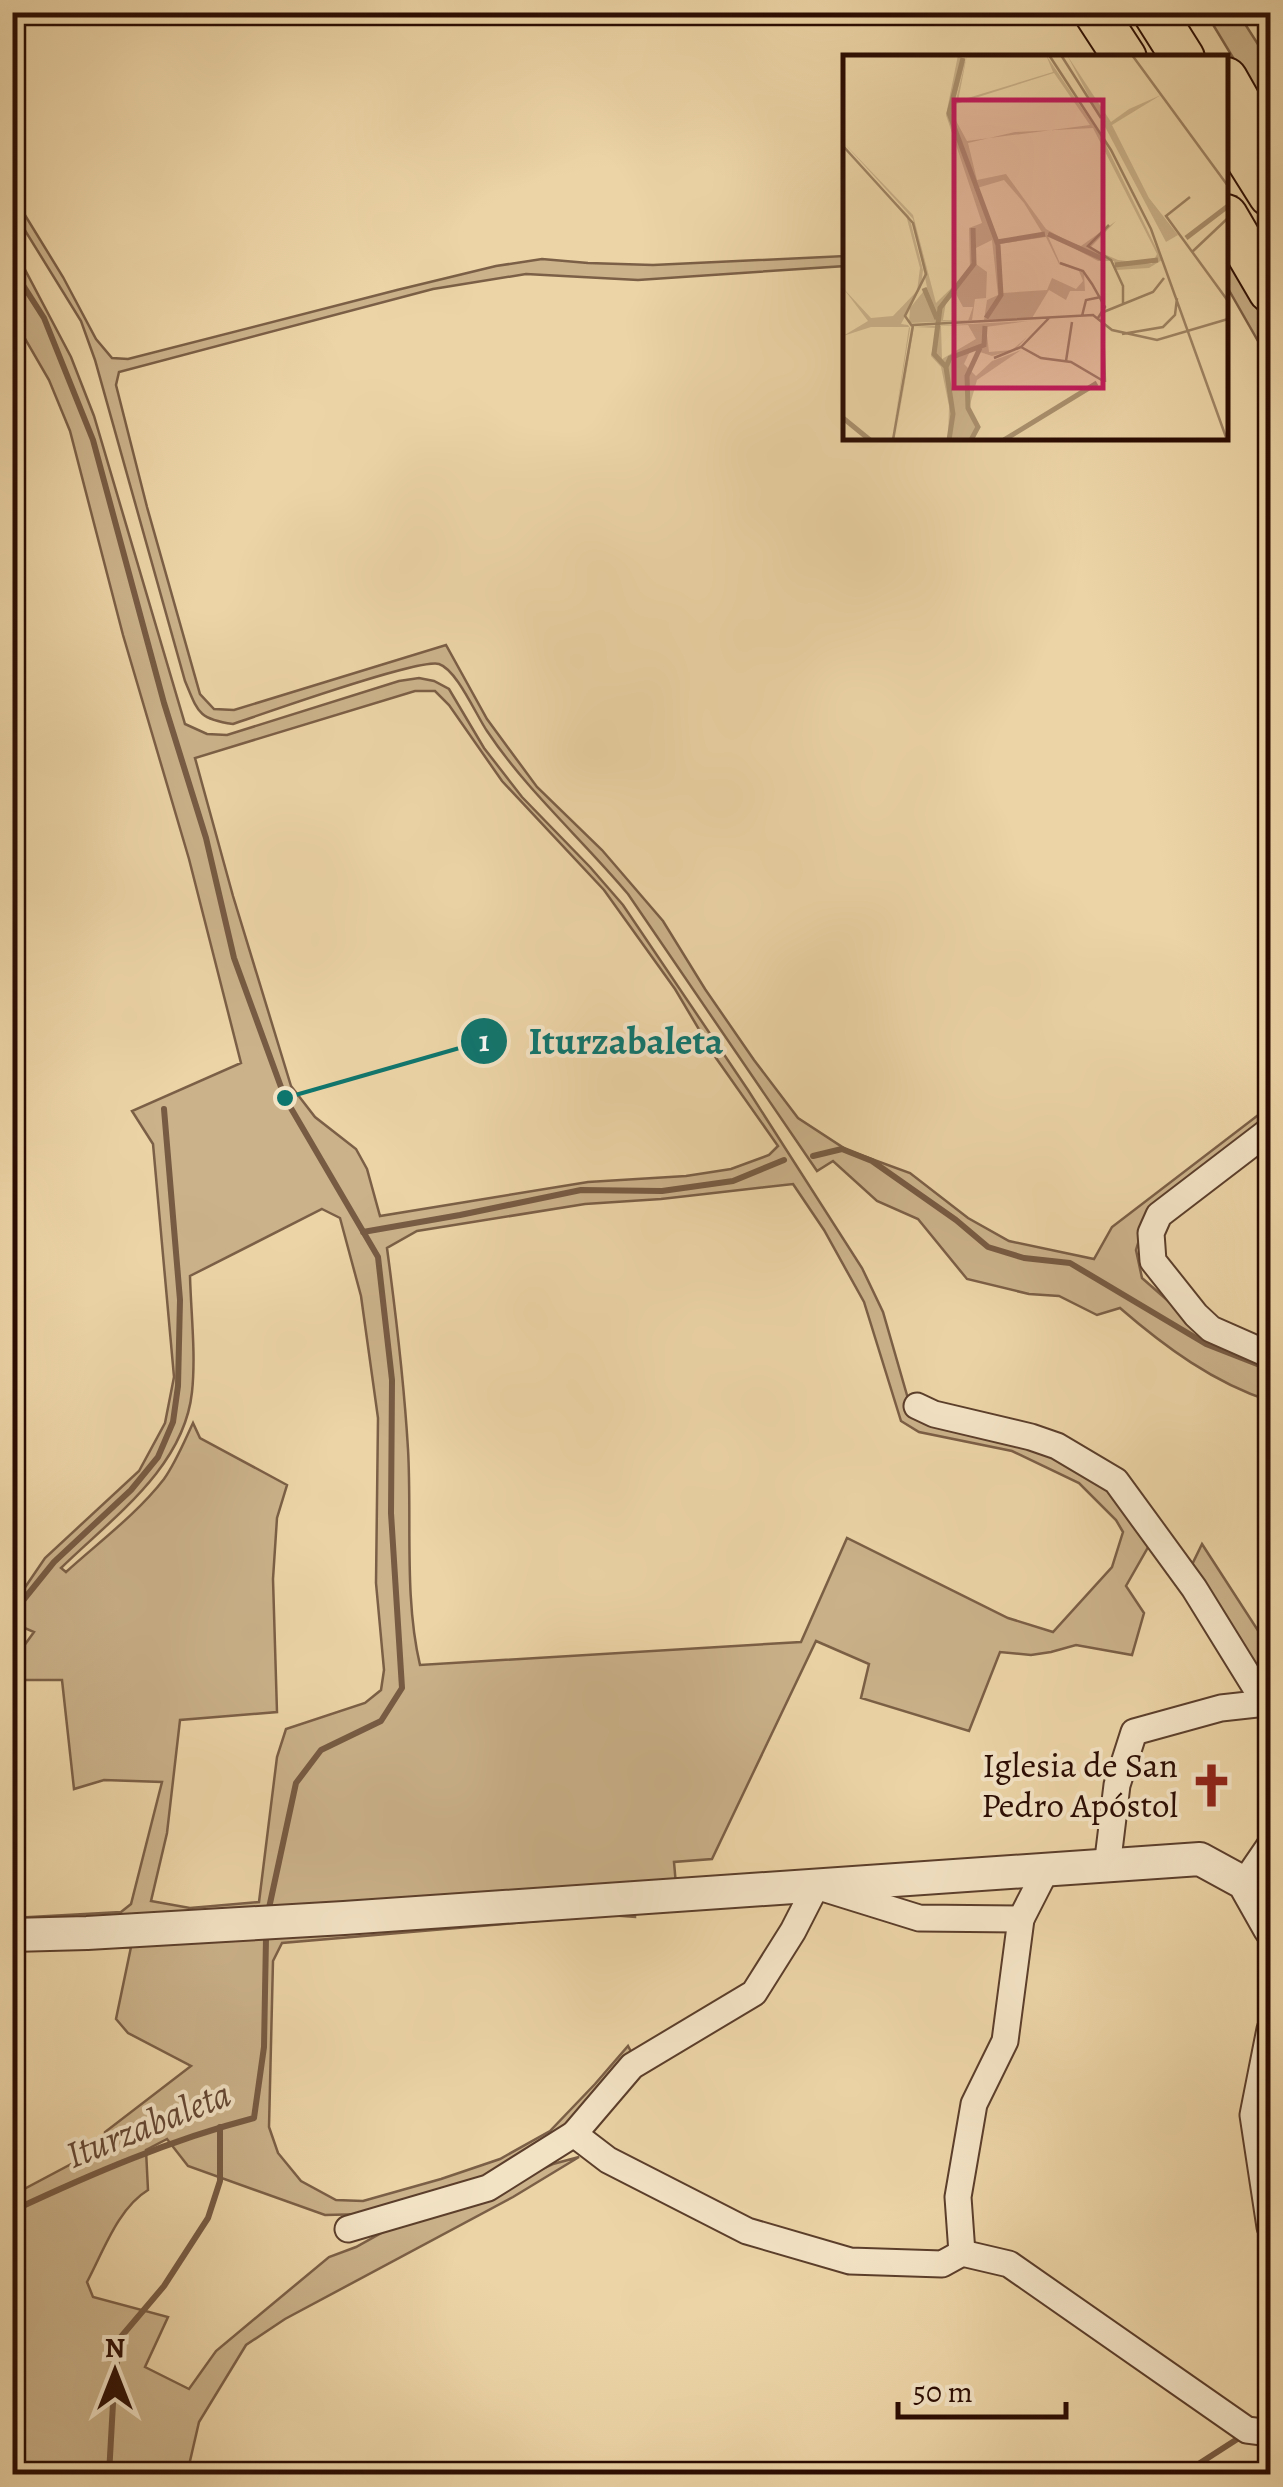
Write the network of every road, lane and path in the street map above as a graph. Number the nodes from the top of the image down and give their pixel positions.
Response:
1 (1096, 12) edge
2 (1154, 12) edge
3 (1186, 12) edge
4 (1122, 55) edge
5 (1181, 55) edge
6 (1211, 55) edge
7 (1228, 82) edge
8 (1228, 127) edge
9 (1270, 156) edge
10 (1270, 195) edge
11 (1228, 219) edge
12 (1270, 292) edge
13 (1270, 1130) edge
14 (1270, 1355) edge
15 (918, 1406) dead end
16 (1268, 1707) edge
17 (1270, 1844) edge
18 (1107, 1867) junction
19 (1045, 1872) junction
20 (1244, 1883) junction
21 (816, 1886) junction
22 (1021, 1918) junction
23 (1270, 1929) edge
24 (12, 1934) edge
25 (1270, 2029) edge
26 (574, 2134) junction
27 (1270, 2227) edge
28 (348, 2229) dead end
29 (962, 2253) junction
30 (1270, 2432) edge

1 - 4 highway
2 - 5 highway
3 - 6 highway
7 - 9 highway
8 - 10 highway
11 - 12 highway
13 - 14 street
15 - 16 street
16 - 18 street
17 - 20 street
18 - 19 street
18 - 20 street
19 - 21 street
19 - 22 street
20 - 23 street
21 - 22 street
21 - 24 street
21 - 26 street
22 - 29 street
25 - 27 street
26 - 28 street
26 - 29 street
29 - 30 street

